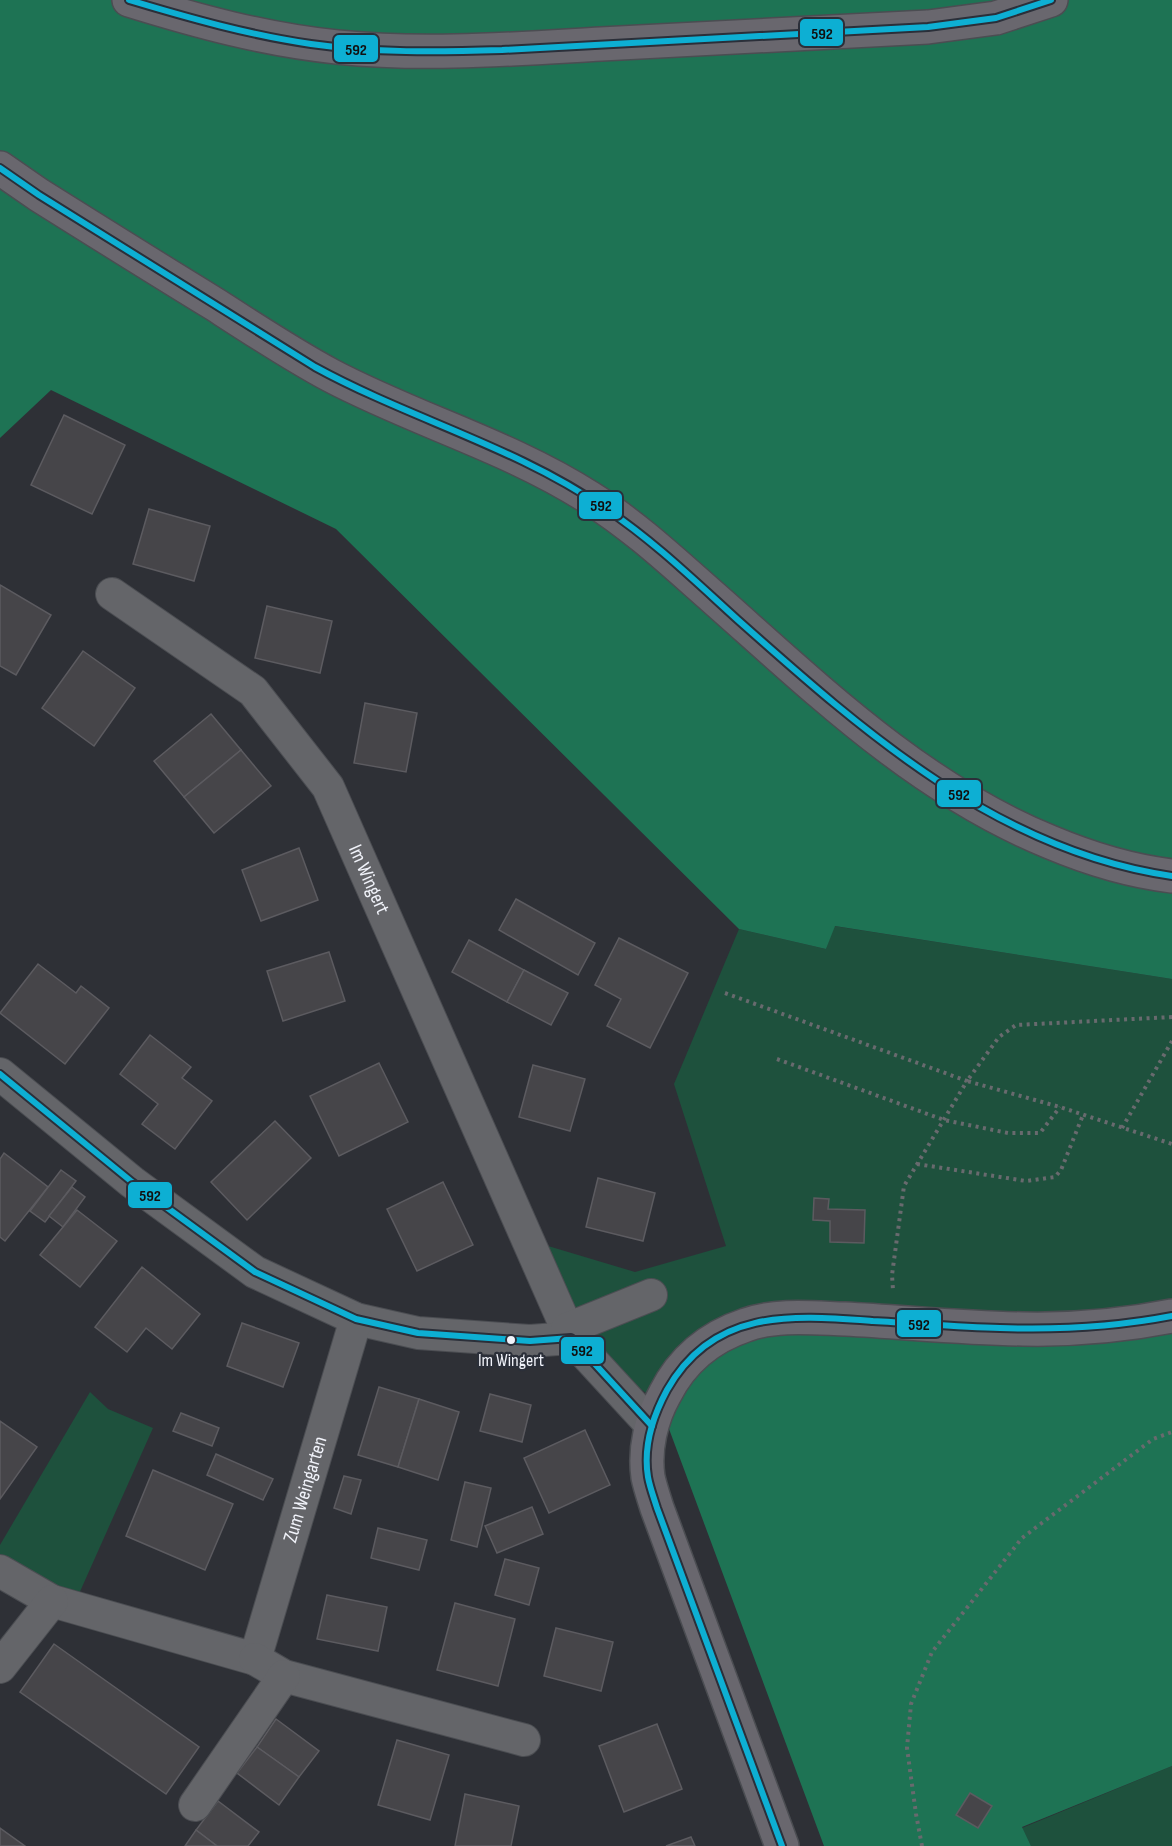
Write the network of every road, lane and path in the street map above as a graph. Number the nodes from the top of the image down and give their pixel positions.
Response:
1 (129, 0) edge
2 (1051, 0) edge
3 (0, 168) edge
4 (112, 594) dead end
5 (1172, 876) edge
6 (725, 993) dead end
7 (1172, 1017) edge
8 (1172, 1041) edge
9 (777, 1059) dead end
10 (0, 1074) edge
11 (968, 1081) junction
12 (1060, 1107) junction
13 (1083, 1115) junction
14 (944, 1120) junction
15 (1122, 1128) junction
16 (1172, 1144) edge
17 (917, 1164) junction
18 (651, 1295) dead end
19 (1172, 1316) edge
20 (356, 1319) junction
21 (894, 1321) junction
22 (569, 1334) junction
23 (652, 1426) junction
24 (1172, 1432) edge
25 (0, 1571) edge
26 (52, 1602) junction
27 (255, 1659) junction
28 (0, 1667) edge
29 (284, 1676) junction
30 (524, 1740) dead end
31 (195, 1805) dead end
32 (782, 1846) edge
33 (922, 1846) edge

1 - 2 main road
3 - 5 main road
4 - 22 street, Im Wingert
6 - 11 path
7 - 11 path
8 - 15 path
9 - 14 path
10 - 20 street
11 - 12 path
11 - 14 path
12 - 13 path
12 - 14 path
13 - 15 path
13 - 17 path
14 - 17 path
15 - 16 path
17 - 21 path
18 - 22 street
19 - 21 main road
20 - 22 street
20 - 27 street, Zum Weingarten
21 - 23 main road
22 - 23 street, Im Wingert
23 - 32 main road
24 - 33 path
25 - 26 street
26 - 27 street
26 - 28 street
27 - 29 street
29 - 30 street
29 - 31 street

